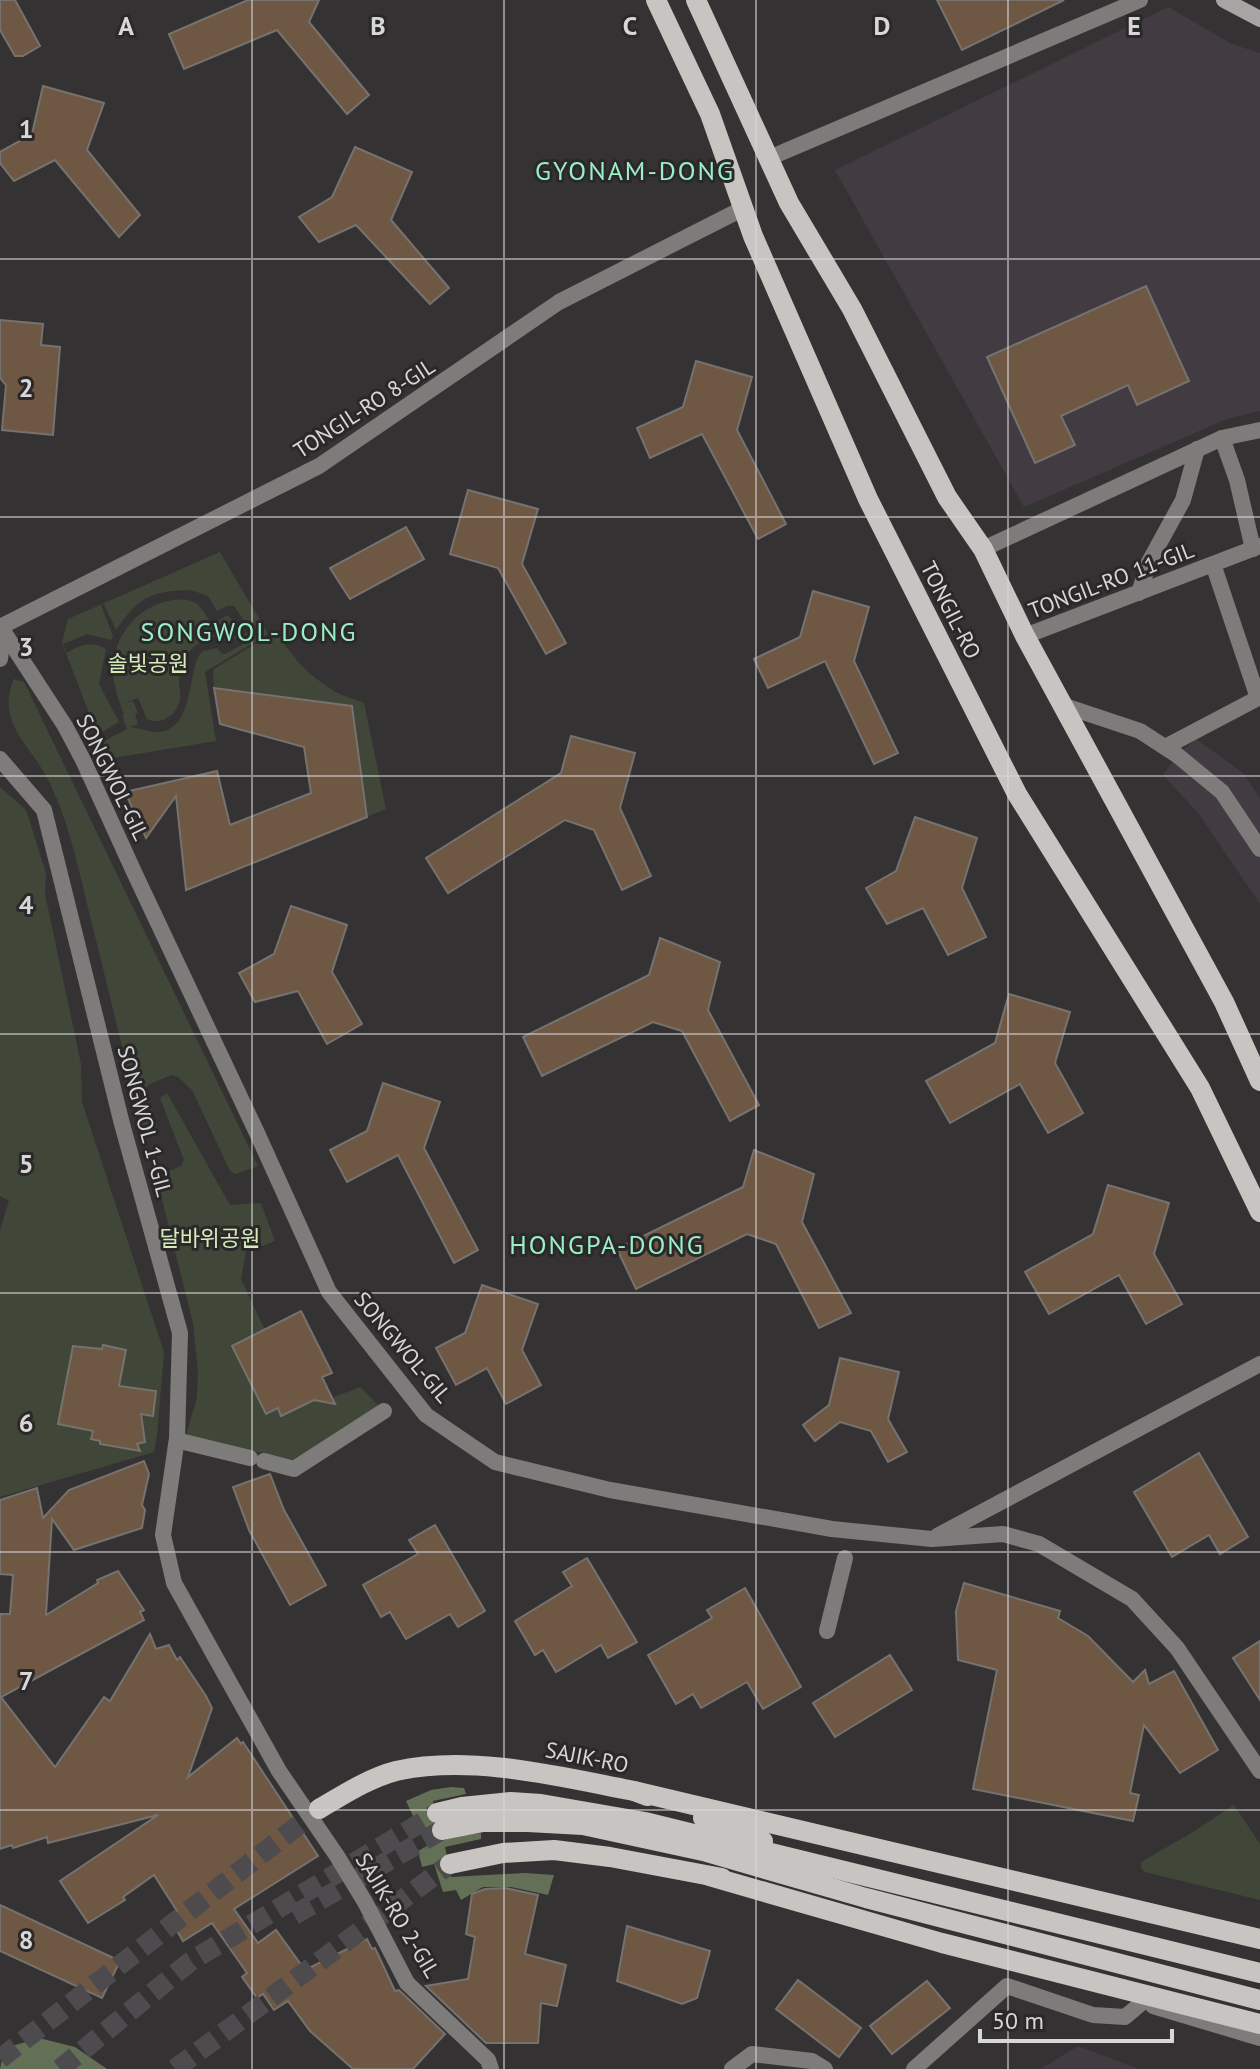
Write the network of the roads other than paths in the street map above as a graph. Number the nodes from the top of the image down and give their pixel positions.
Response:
1 (656, 0) edge
2 (696, 0) edge
3 (1140, 0) edge
4 (1224, 0) edge
5 (1260, 19) edge
6 (769, 158) junction
7 (742, 209) junction
8 (1260, 430) edge
9 (1222, 438) junction
10 (1197, 449) junction
11 (1256, 548) edge
12 (983, 549) junction
13 (1213, 564) junction
14 (1139, 593) junction
15 (0, 626) edge
16 (1025, 636) junction
17 (1252, 655) edge
18 (0, 659) edge
19 (1259, 698) edge
20 (1062, 705) junction
21 (1165, 747) junction
22 (0, 759) edge
23 (1260, 849) edge
24 (1260, 1081) edge
25 (1260, 1212) edge
26 (1260, 1364) edge
27 (384, 1411) dead end
28 (184, 1442) dead end
29 (932, 1539) junction
30 (845, 1558) dead end
31 (827, 1631) dead end
32 (279, 1771) joint
33 (1260, 1771) edge
34 (634, 1791) junction
35 (319, 1809) tunnel mouth
36 (450, 1864) tunnel mouth
37 (841, 1871) junction
38 (709, 1876) junction
39 (866, 1898) junction
40 (1260, 1939) edge
41 (1260, 1973) edge
42 (1146, 1999) junction
43 (1260, 2000) edge
44 (1260, 2024) edge
45 (1260, 2038) edge
46 (491, 2069) edge
47 (732, 2069) edge
48 (825, 2069) edge
49 (914, 2069) edge

1 - 7 main road, TONGIL-RO
2 - 6 main road
3 - 6 street
4 - 5 main road
6 - 12 main road
7 - 15 street, TONGIL-RO 8-GIL
7 - 25 main road, TONGIL-RO
8 - 9 street
9 - 10 street
9 - 11 street
10 - 12 street
10 - 14 street
11 - 13 street, TONGIL-RO 11-GIL
12 - 16 main road
13 - 14 street, TONGIL-RO 11-GIL
13 - 17 street, TONGIL-RO 11-GIL
14 - 16 street, TONGIL-RO 11-GIL
15 - 18 street
15 - 29 street, SONGWOL-GIL
16 - 20 main road
17 - 19 street, TONGIL-RO 11-GIL
19 - 21 street
20 - 21 street
20 - 24 main road
21 - 23 street
22 - 32 street, SONGWOL 1-GIL
26 - 29 street
27 - 28 street
29 - 33 street, SONGWOL-GIL
30 - 31 street
32 - 46 street, SAJIK-RO 2-GIL
34 - 35 main road, SAJIK-RO
34 - 37 main road, SAJIK-RO
34 - 40 main road
36 - 38 main road, SAJIK-RO
37 - 39 main road, SAJIK-RO
37 - 41 main road, SAJIK-RO
38 - 39 main road, SAJIK-RO
38 - 42 main road
39 - 43 main road, SAJIK-RO
42 - 44 main road
42 - 45 street
42 - 49 street
47 - 48 street

